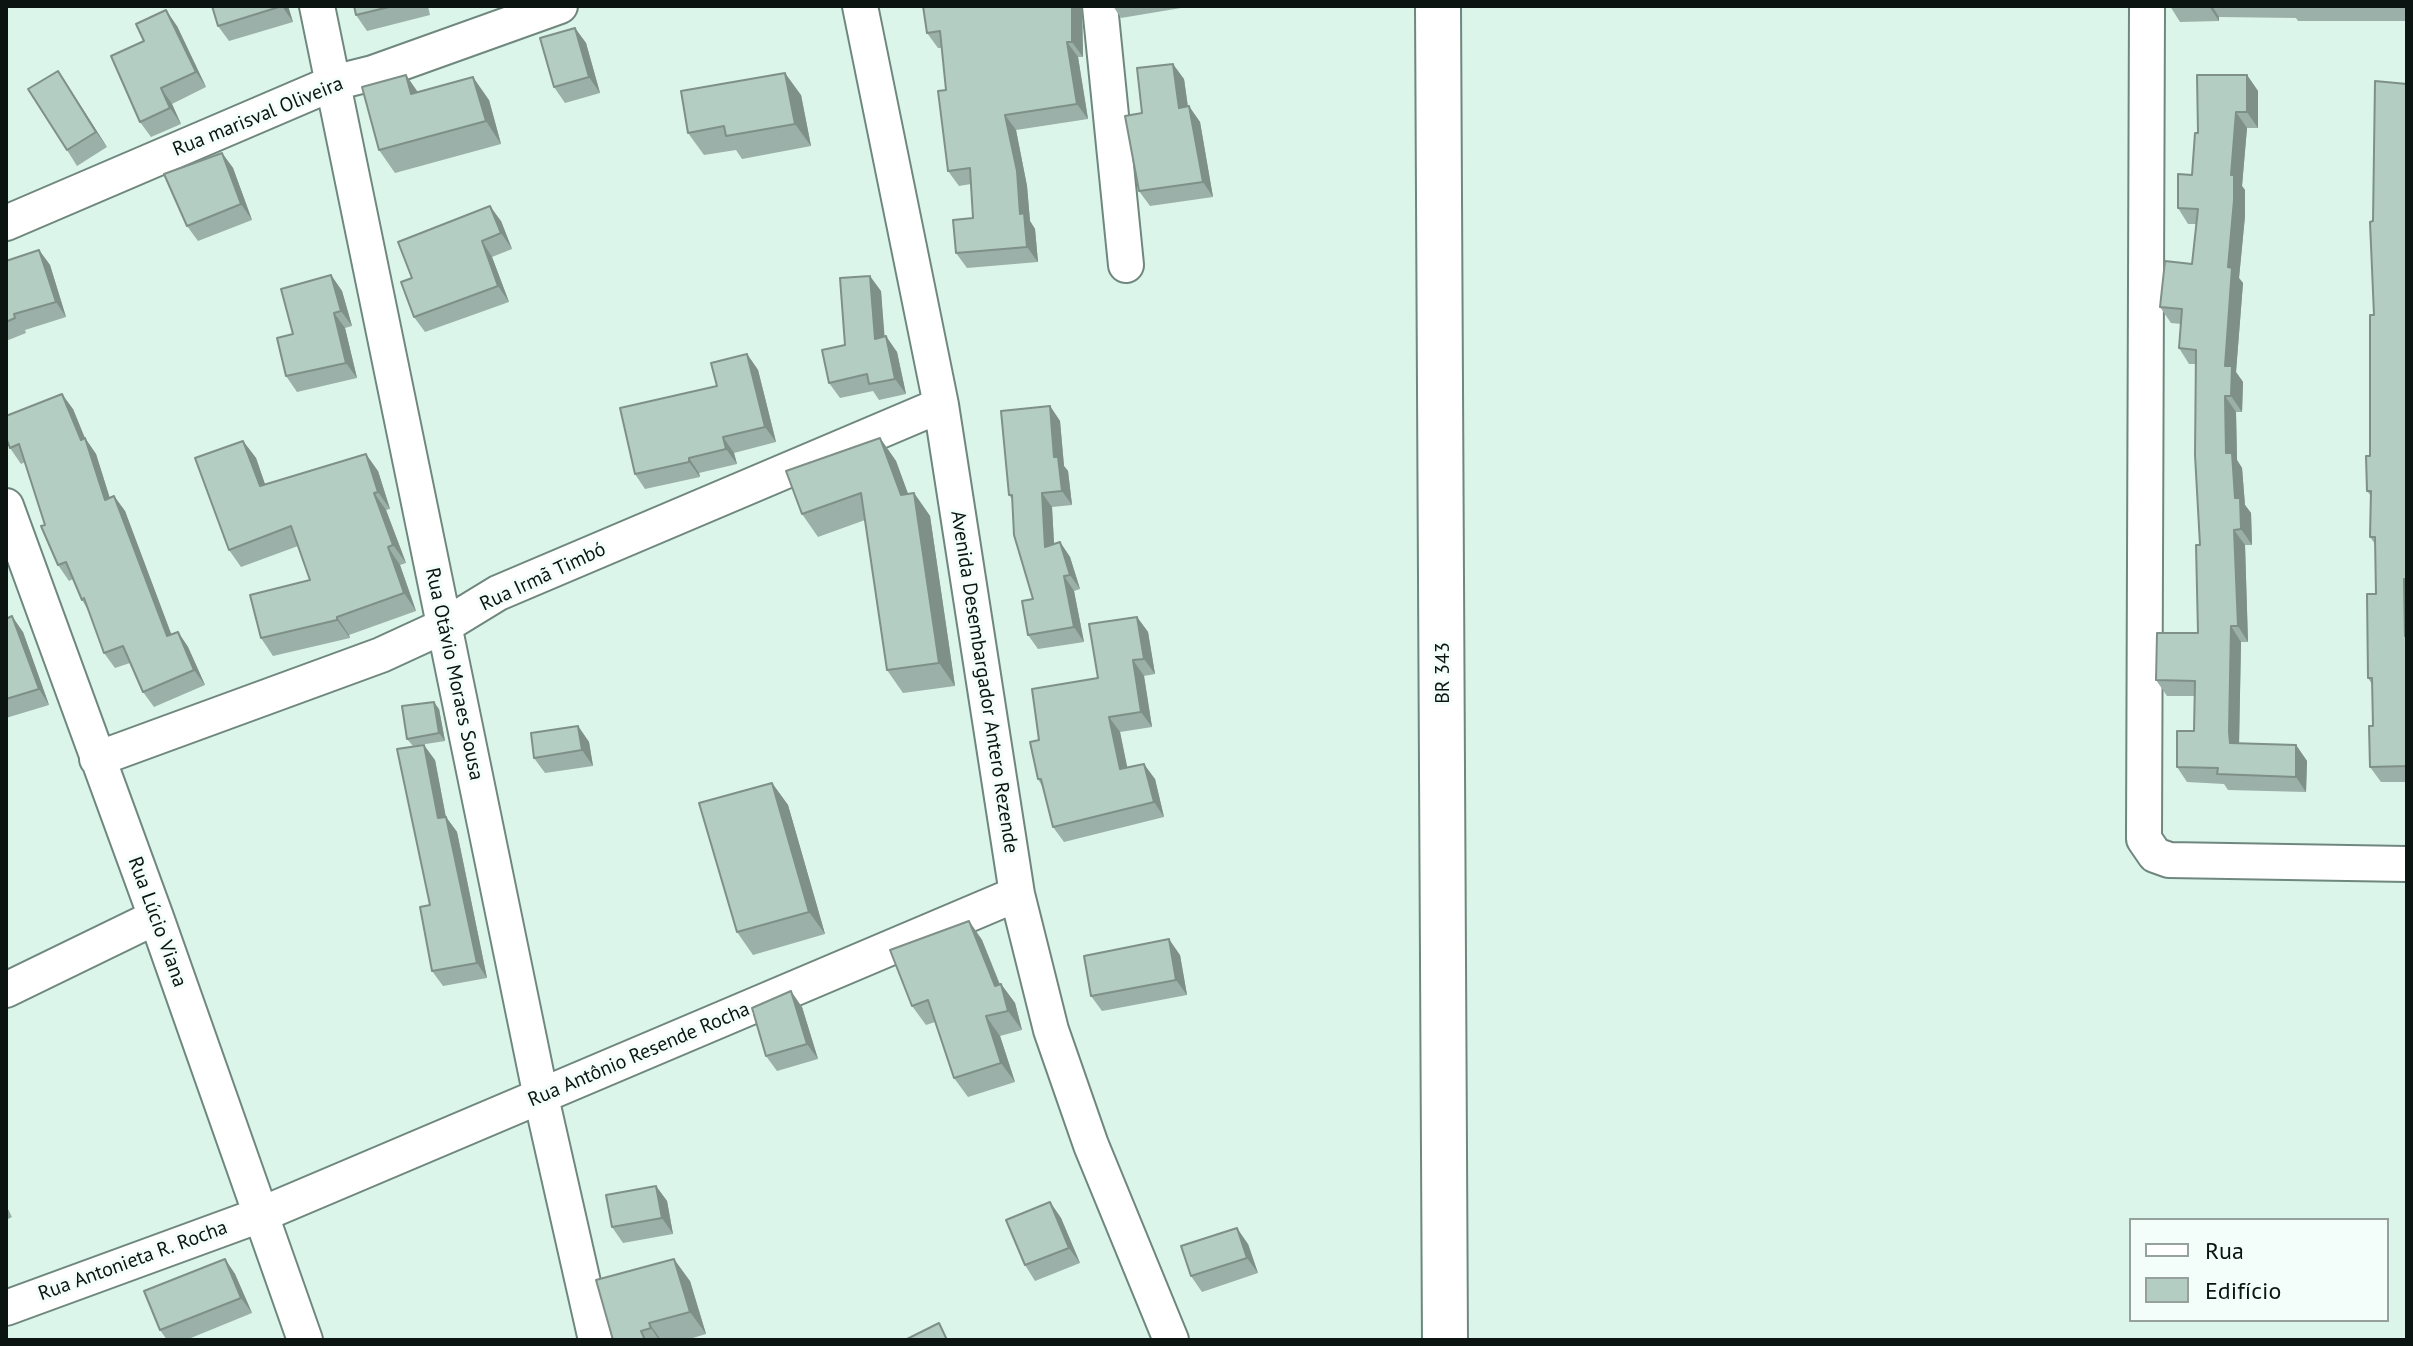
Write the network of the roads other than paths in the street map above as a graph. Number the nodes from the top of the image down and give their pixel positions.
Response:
1 (317, 6) edge
2 (560, 6) edge
3 (860, 6) edge
4 (1100, 6) edge
5 (1438, 6) edge
6 (2147, 6) edge
7 (333, 83) junction
8 (6, 223) edge
9 (1126, 265) dead end
10 (941, 405) junction
11 (6, 506) edge
12 (444, 626) junction
13 (97, 759) junction
14 (2407, 864) edge
15 (1017, 894) junction
16 (156, 917) junction
17 (6, 990) edge
18 (541, 1097) junction
19 (260, 1215) junction
20 (6, 1308) edge
21 (305, 1340) edge
22 (596, 1340) edge
23 (1171, 1340) edge
24 (1445, 1340) edge

1 - 7 street, Rua Otávio Moraes Sousa
2 - 7 street, Rua marisval Oliveira
3 - 10 street, Avenida Desembargador Antero Rezende
4 - 9 street
5 - 24 main road, BR 343
6 - 14 street
7 - 8 street, Rua marisval Oliveira
7 - 12 street, Rua Otávio Moraes Sousa
10 - 12 street, Rua Irmã Timbó
10 - 15 street, Avenida Desembargador Antero Rezende
11 - 13 street, Rua Lúcio Viana
12 - 13 street, Rua Irmã Timbó
12 - 18 street, Rua Otávio Moraes Sousa
13 - 16 street, Rua Lúcio Viana
15 - 18 street, Rua Antônio Resende Rocha
15 - 23 street, Avenida Desembargador Antero Rezende
16 - 17 street
16 - 19 street, Rua Lúcio Viana
18 - 19 street, Rua Antônio Resende Rocha
18 - 22 street, Rua Otávio Moraes Sousa
19 - 20 street, Rua Antonieta R. Rocha
19 - 21 street, Rua Lúcio Viana

